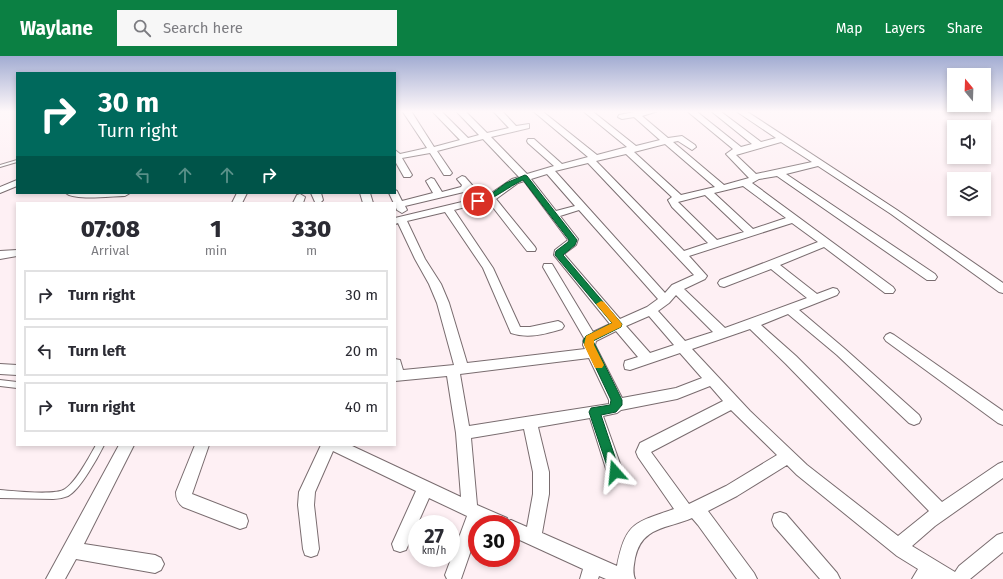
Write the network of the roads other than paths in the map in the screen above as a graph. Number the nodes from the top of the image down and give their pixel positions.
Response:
1 (422, 135) edge
2 (460, 135) edge
3 (565, 135) edge
4 (615, 135) edge
5 (661, 135) edge
6 (721, 135) edge
7 (747, 135) edge
8 (777, 135) edge
9 (485, 136) joint
10 (783, 139) junction
11 (667, 140) junction
12 (466, 141) junction
13 (531, 141) dead end
14 (759, 145) junction
15 (692, 147) dead end
16 (630, 149) junction
17 (432, 150) junction
18 (739, 150) junction
19 (396, 156) edge
20 (591, 158) junction
21 (16, 161) edge
22 (818, 162) junction
23 (0, 166) edge
24 (560, 167) junction
25 (549, 170) junction
26 (447, 173) dead end
27 (779, 173) junction
28 (407, 174) dead end
29 (525, 177) junction
30 (754, 177) junction
31 (462, 179) dead end
32 (431, 181) dead end
33 (16, 183) edge
34 (745, 183) junction
35 (722, 188) junction
36 (0, 190) edge
37 (707, 192) junction
38 (395, 194) edge
39 (444, 194) junction
40 (490, 198) junction
41 (678, 198) junction
42 (400, 204) junction
43 (581, 207) junction
44 (452, 208) junction
45 (554, 214) junction
46 (794, 219) junction
47 (401, 220) edge
48 (752, 233) junction
49 (825, 243) junction
50 (715, 244) junction
51 (531, 249) dead end
52 (16, 253) edge
53 (0, 255) edge
54 (682, 255) junction
55 (772, 264) junction
56 (548, 267) dead end
57 (931, 277) dead end
58 (724, 283) dead end
59 (676, 288) junction
60 (1003, 288) edge
61 (889, 290) dead end
62 (833, 292) dead end
63 (816, 299) junction
64 (665, 300) junction
65 (651, 310) junction
66 (791, 310) junction
67 (618, 324) junction
68 (752, 324) junction
69 (558, 326) dead end
70 (723, 334) junction
71 (590, 338) junction
72 (890, 338) dead end
73 (683, 347) junction
74 (593, 353) junction
75 (647, 359) junction
76 (630, 366) dead end
77 (0, 369) edge
78 (16, 370) edge
79 (458, 370) junction
80 (396, 372) edge
81 (712, 380) junction
82 (0, 383) edge
83 (16, 384) edge
84 (733, 402) junction
85 (617, 405) junction
86 (595, 412) junction
87 (914, 419) dead end
88 (1003, 419) edge
89 (530, 422) junction
90 (463, 433) junction
91 (99, 446) edge
92 (126, 446) edge
93 (202, 446) edge
94 (328, 446) edge
95 (337, 446) edge
96 (788, 456) junction
97 (1003, 469) edge
98 (615, 472) dead end
99 (426, 488) junction
100 (0, 494) edge
101 (473, 512) junction
102 (689, 512) junction
103 (940, 512) junction
104 (480, 515) edge
105 (240, 520) dead end
106 (780, 520) dead end
107 (520, 532) edge
108 (533, 538) junction
109 (1003, 541) edge
110 (400, 544) dead end
111 (899, 546) junction
112 (311, 549) dead end
113 (72, 550) junction
114 (155, 564) dead end
115 (591, 572) edge
116 (926, 573) edge
117 (454, 575) dead end
118 (625, 578) edge
119 (55, 579) edge
120 (748, 579) edge
121 (830, 579) edge
122 (951, 579) edge
123 (960, 579) edge

1 - 17 street
2 - 12 street
3 - 20 street
4 - 16 street
5 - 11 street
6 - 18 street
7 - 14 street
8 - 10 street
9 - 12 street
9 - 29 street
10 - 14 street
10 - 22 street
11 - 15 street
11 - 16 street
11 - 35 street
12 - 17 street
13 - 24 street
14 - 18 street
16 - 20 street
16 - 41 street
17 - 19 street
17 - 26 street
18 - 30 street
19 - 28 street
20 - 24 street
20 - 54 street
21 - 23 lane
22 - 27 street
22 - 60 street
24 - 25 street
25 - 29 street
25 - 43 street
27 - 30 street
27 - 57 street
29 - 40 street
29 - 45 street
30 - 34 street
31 - 39 street
32 - 39 street
33 - 36 street
34 - 35 street
34 - 46 street
35 - 37 street
37 - 41 street
37 - 48 street
38 - 42 street
39 - 42 street
39 - 44 street
40 - 44 street
40 - 51 street
41 - 50 street
42 - 47 street
43 - 45 street
43 - 64 street
44 - 47 street
44 - 69 street
45 - 67 street
46 - 48 street
46 - 49 street
47 - 79 street
48 - 50 street
49 - 55 street
49 - 61 street
50 - 54 street
52 - 53 street
54 - 59 street
55 - 58 street
55 - 63 street
56 - 71 street
59 - 64 street
59 - 70 street
62 - 63 street
63 - 66 street
64 - 65 street
65 - 67 street
65 - 73 street
66 - 68 street
66 - 87 street
67 - 71 street
67 - 75 street
68 - 70 street
68 - 103 street
70 - 73 street
71 - 74 street
72 - 88 street
73 - 75 street
73 - 81 street
74 - 79 street
74 - 85 street
75 - 76 street
77 - 78 street
79 - 80 street
79 - 90 street
81 - 84 street
81 - 85 street
82 - 83 lane
84 - 96 street
84 - 102 street
85 - 86 street
86 - 89 street
86 - 98 street
89 - 90 street
89 - 108 street
90 - 101 street
91 - 100 lane
92 - 113 street
93 - 105 street
94 - 112 street
95 - 99 street
96 - 102 street
96 - 111 street
97 - 103 street
99 - 101 street
99 - 110 street
101 - 104 street
101 - 117 street
102 - 118 street
102 - 120 street
103 - 111 street
106 - 121 street
107 - 108 street
108 - 115 street
109 - 123 street
111 - 116 street
113 - 114 street
113 - 119 street
115 - 118 street
116 - 122 street

